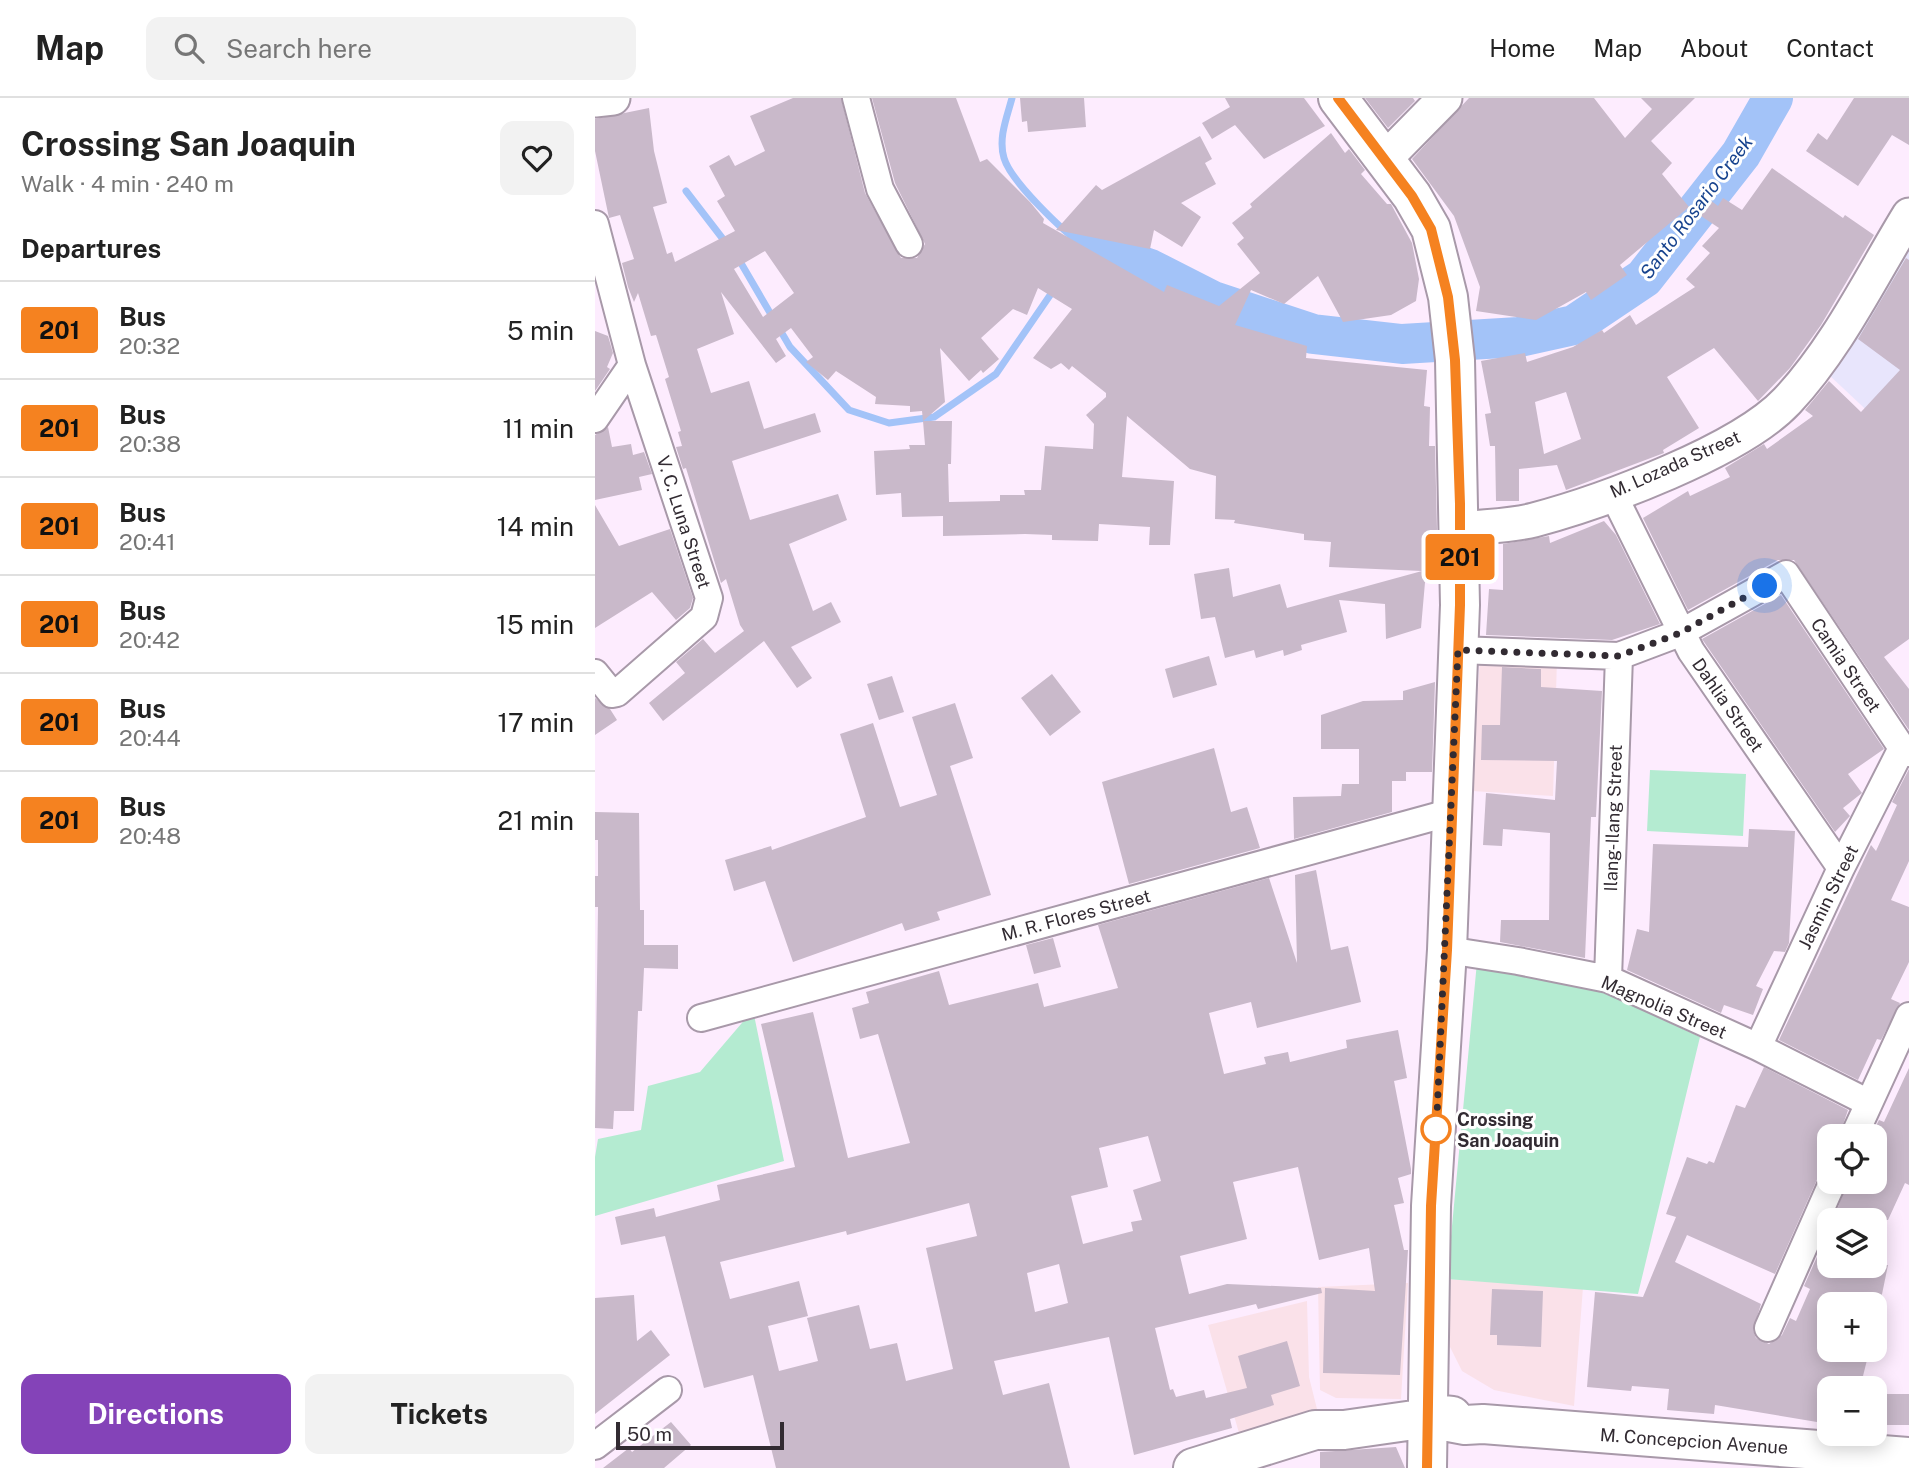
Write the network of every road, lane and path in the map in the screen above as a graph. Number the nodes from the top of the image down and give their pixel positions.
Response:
1 (613, 98) edge
2 (856, 98) edge
3 (1338, 98) edge
4 (1445, 98) edge
5 (595, 100) edge
6 (1384, 160) junction
7 (1909, 215) edge
8 (595, 224) edge
9 (909, 244) dead end
10 (632, 365) junction
11 (595, 419) edge
12 (1613, 494) junction
13 (1461, 529) junction
14 (1680, 633) junction
15 (1458, 650) junction
16 (1619, 656) junction
17 (595, 673) edge
18 (1906, 750) edge
19 (1452, 812) junction
20 (1841, 868) junction
21 (1447, 950) junction
22 (1608, 979) junction
23 (1909, 1016) edge
24 (701, 1018) dead end
25 (1758, 1047) junction
26 (1869, 1103) junction
27 (1859, 1124) edge
28 (1827, 1194) edge
29 (1768, 1328) dead end
30 (668, 1390) dead end
31 (1428, 1419) junction
32 (1344, 1430) junction
33 (595, 1447) edge
34 (1909, 1457) edge
35 (1193, 1468) edge
36 (1242, 1468) edge
37 (1427, 1468) edge

1 - 5 street
2 - 9 street
3 - 6 main road
4 - 6 street
6 - 13 main road
7 - 12 street, M. Lozada Street
8 - 10 street, V. C. Luna Street
10 - 11 street
10 - 17 street, V. C. Luna Street
12 - 13 street, M. Lozada Street
12 - 14 street, Dahlia Street
13 - 15 main road
14 - 16 street
14 - 18 street, Camia Street
14 - 20 street, Dahlia Street
15 - 16 street
15 - 19 main road
16 - 22 street, Ilang-Ilang Street
18 - 20 street, Jasmin Street
19 - 21 main road
19 - 24 street, M. R. Flores Street
20 - 25 street, Jasmin Street
21 - 22 street, Magnolia Street
21 - 31 main road
22 - 25 street, Magnolia Street
23 - 26 street
25 - 26 street, Magnolia Street
26 - 27 street
28 - 29 street
30 - 33 street
31 - 32 main road
31 - 34 main road, M. Concepcion Avenue
31 - 37 main road
32 - 35 main road
32 - 36 main road

